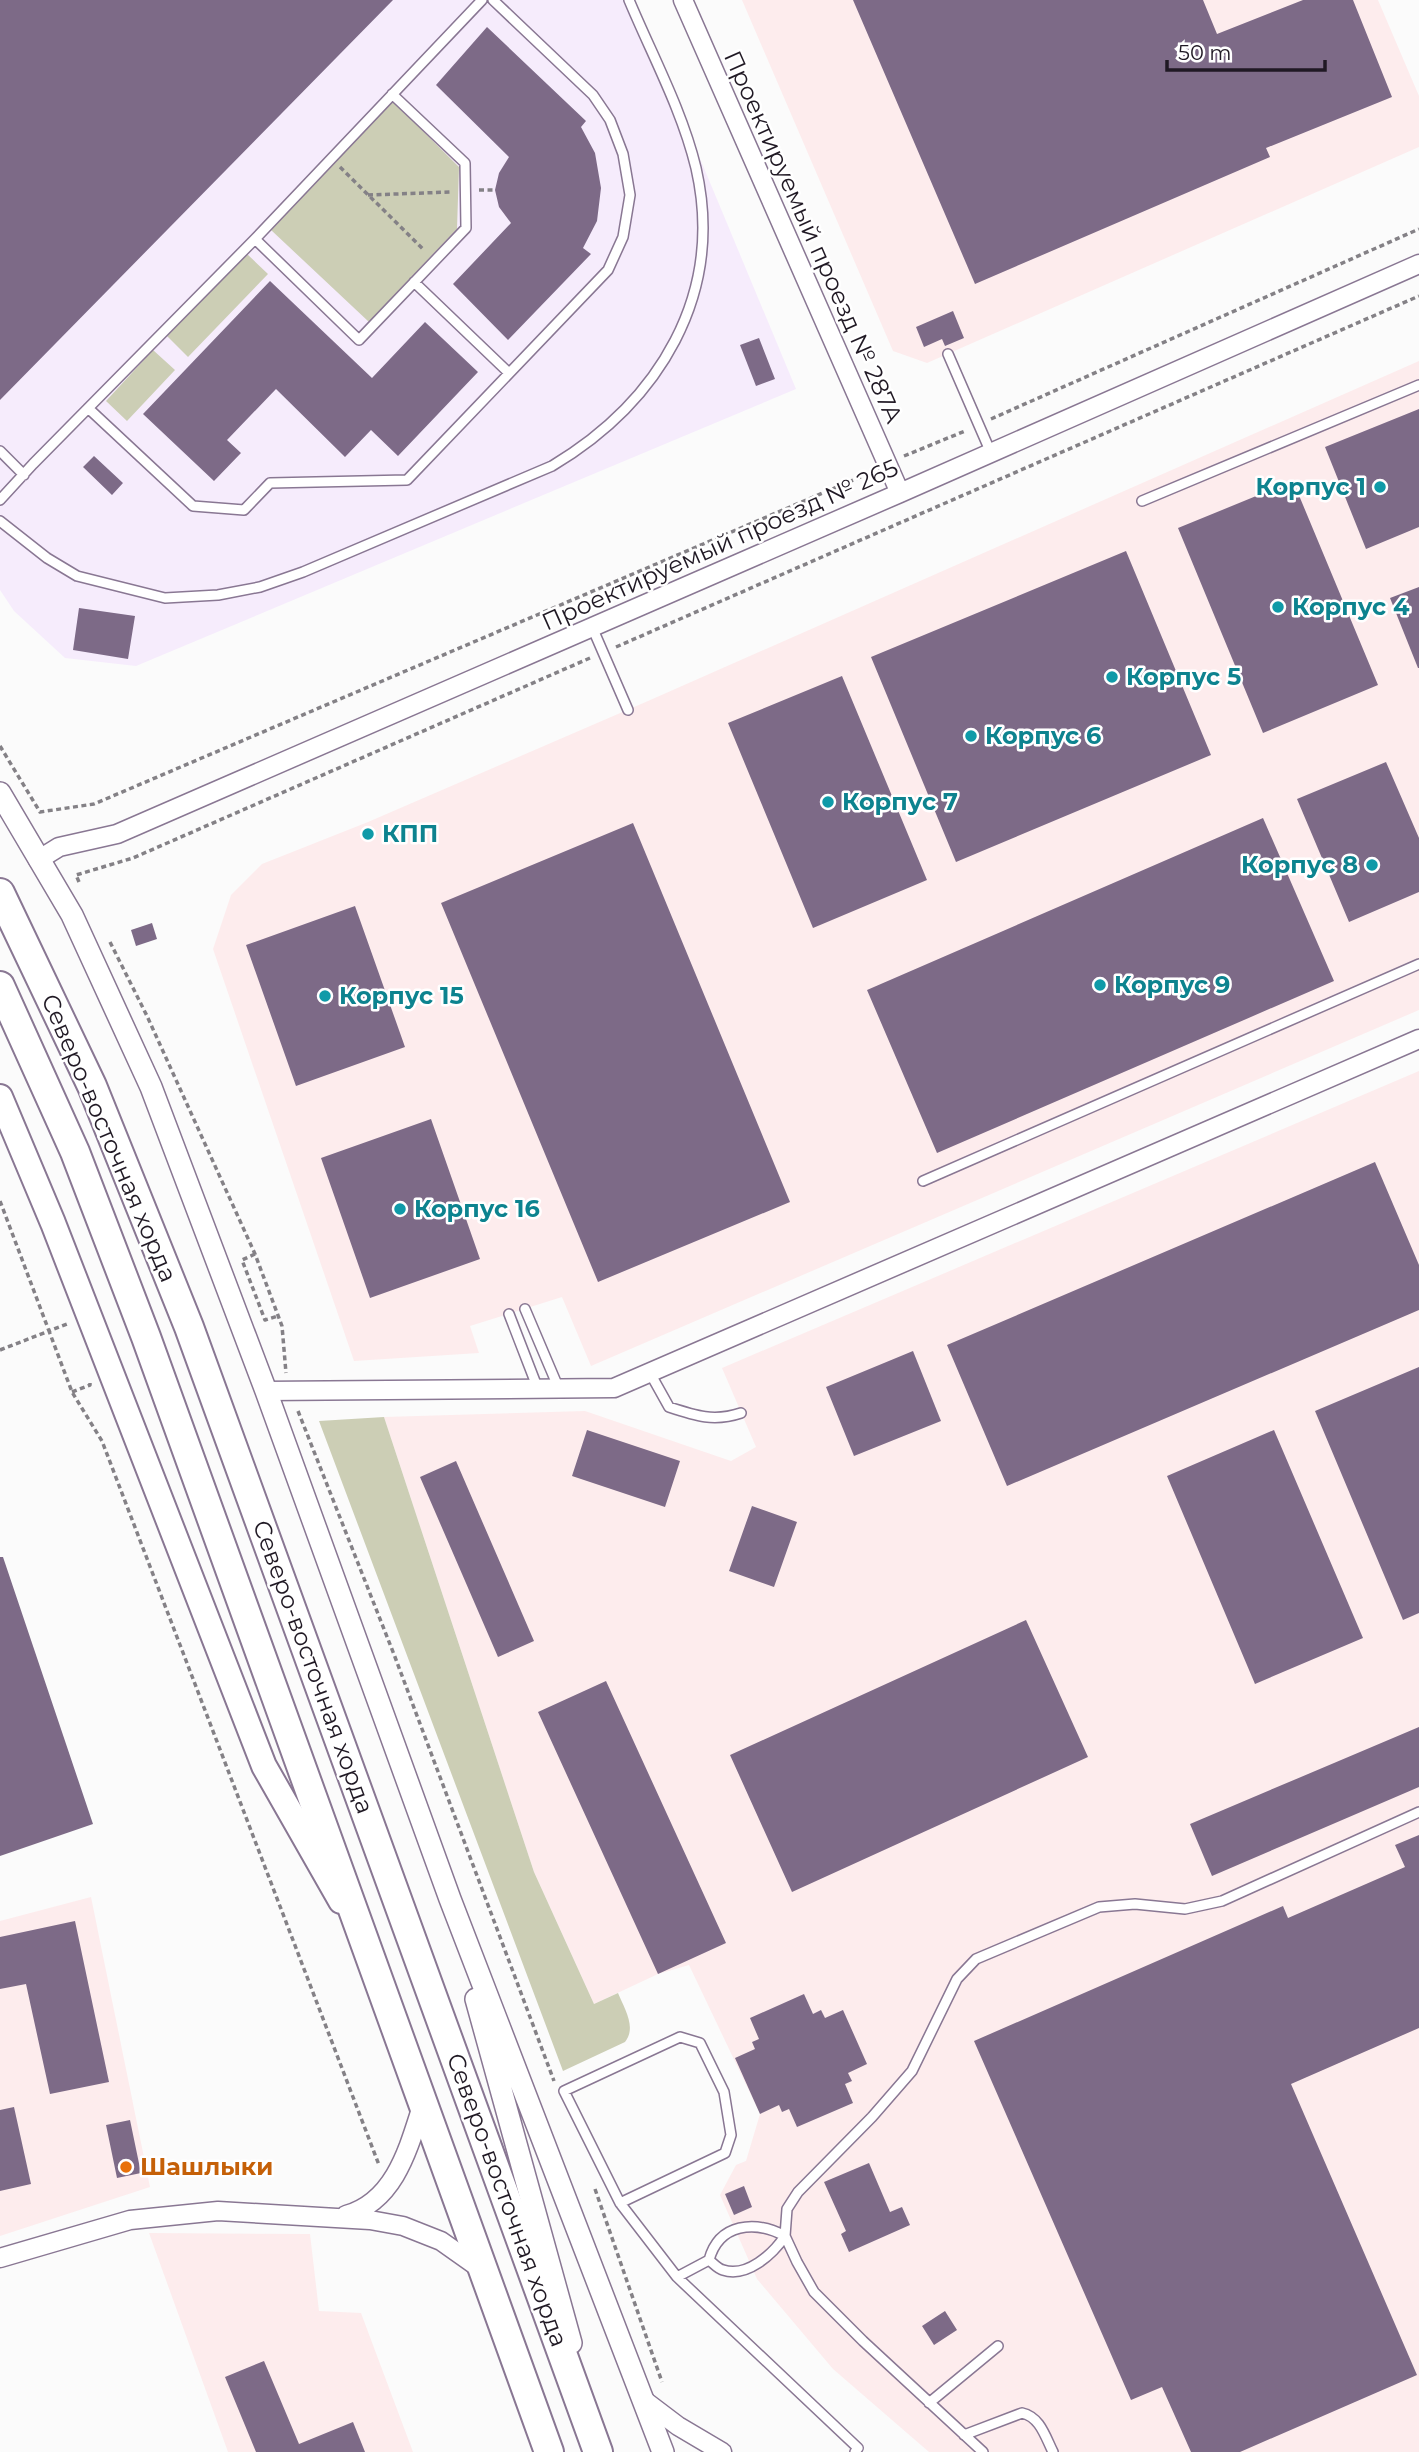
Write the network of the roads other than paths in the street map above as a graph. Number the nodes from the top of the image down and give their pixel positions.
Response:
1 (482, 0) edge
2 (493, 0) edge
3 (629, 0) edge
4 (683, 0) edge
5 (392, 94) junction
6 (255, 239) junction
7 (1419, 264) edge
8 (414, 282) junction
9 (947, 354) dead end
10 (509, 373) junction
11 (1419, 385) edge
12 (88, 408) junction
13 (0, 451) edge
14 (991, 453) junction
15 (24, 475) junction
16 (900, 493) junction
17 (0, 500) edge
18 (1142, 501) dead end
19 (0, 521) edge
20 (592, 627) junction
21 (628, 710) dead end
22 (0, 793) edge
23 (38, 860) junction
24 (0, 893) edge
25 (1419, 964) edge
26 (0, 986) edge
27 (1419, 1039) edge
28 (0, 1097) edge
29 (923, 1181) dead end
30 (525, 1309) dead end
31 (509, 1314) dead end
32 (650, 1373) junction
33 (538, 1389) junction
34 (559, 1389) junction
35 (265, 1391) junction
36 (741, 1413) dead end
37 (1419, 1812) edge
38 (450, 1899) junction
39 (362, 1938) junction
40 (423, 2103) junction
41 (620, 2203) junction
42 (336, 2218) junction
43 (785, 2236) junction
44 (0, 2258) edge
45 (709, 2260) junction
46 (484, 2272) junction
47 (677, 2277) junction
48 (998, 2346) dead end
49 (518, 2367) junction
50 (645, 2401) junction
51 (929, 2403) junction
52 (964, 2435) junction
53 (540, 2452) edge
54 (548, 2452) edge
55 (599, 2452) edge
56 (663, 2452) edge
57 (722, 2452) edge
58 (855, 2452) edge
59 (984, 2452) edge
60 (1053, 2452) edge

1 - 5 lane
2 - 10 lane
3 - 19 lane
4 - 16 street, Проектируемый проезд № 287А
5 - 6 lane
5 - 8 lane
6 - 8 lane
6 - 12 lane
7 - 14 street, Проектируемый проезд № 265
8 - 10 lane
9 - 14 lane
10 - 12 lane
11 - 18 lane
12 - 15 lane
13 - 15 lane
14 - 16 street, Проектируемый проезд № 265
15 - 17 lane
16 - 20 street, Проектируемый проезд № 265
20 - 21 lane
20 - 23 street, Проектируемый проезд № 265
22 - 23 street
23 - 35 street
24 - 55 highway, Северо-восточная хорда
25 - 29 lane
26 - 39 highway, Северо-восточная хорда
27 - 32 street
28 - 39 main road
30 - 34 lane
31 - 33 lane
32 - 34 street
32 - 36 lane
33 - 34 street
33 - 35 street
35 - 38 street
37 - 43 lane
38 - 50 street
38 - 55 street
39 - 40 highway, Северо-восточная хорда
40 - 42 street
40 - 46 highway, Северо-восточная хорда
41 - 41 lane
41 - 47 lane
42 - 44 street
42 - 46 street
43 - 45 lane
43 - 45 lane
43 - 51 lane
45 - 47 lane
46 - 49 highway, Северо-восточная хорда
47 - 58 lane
48 - 51 lane
49 - 53 street
49 - 54 highway, Северо-восточная хорда
50 - 56 street
50 - 57 street
51 - 52 lane
52 - 59 lane
52 - 60 lane

